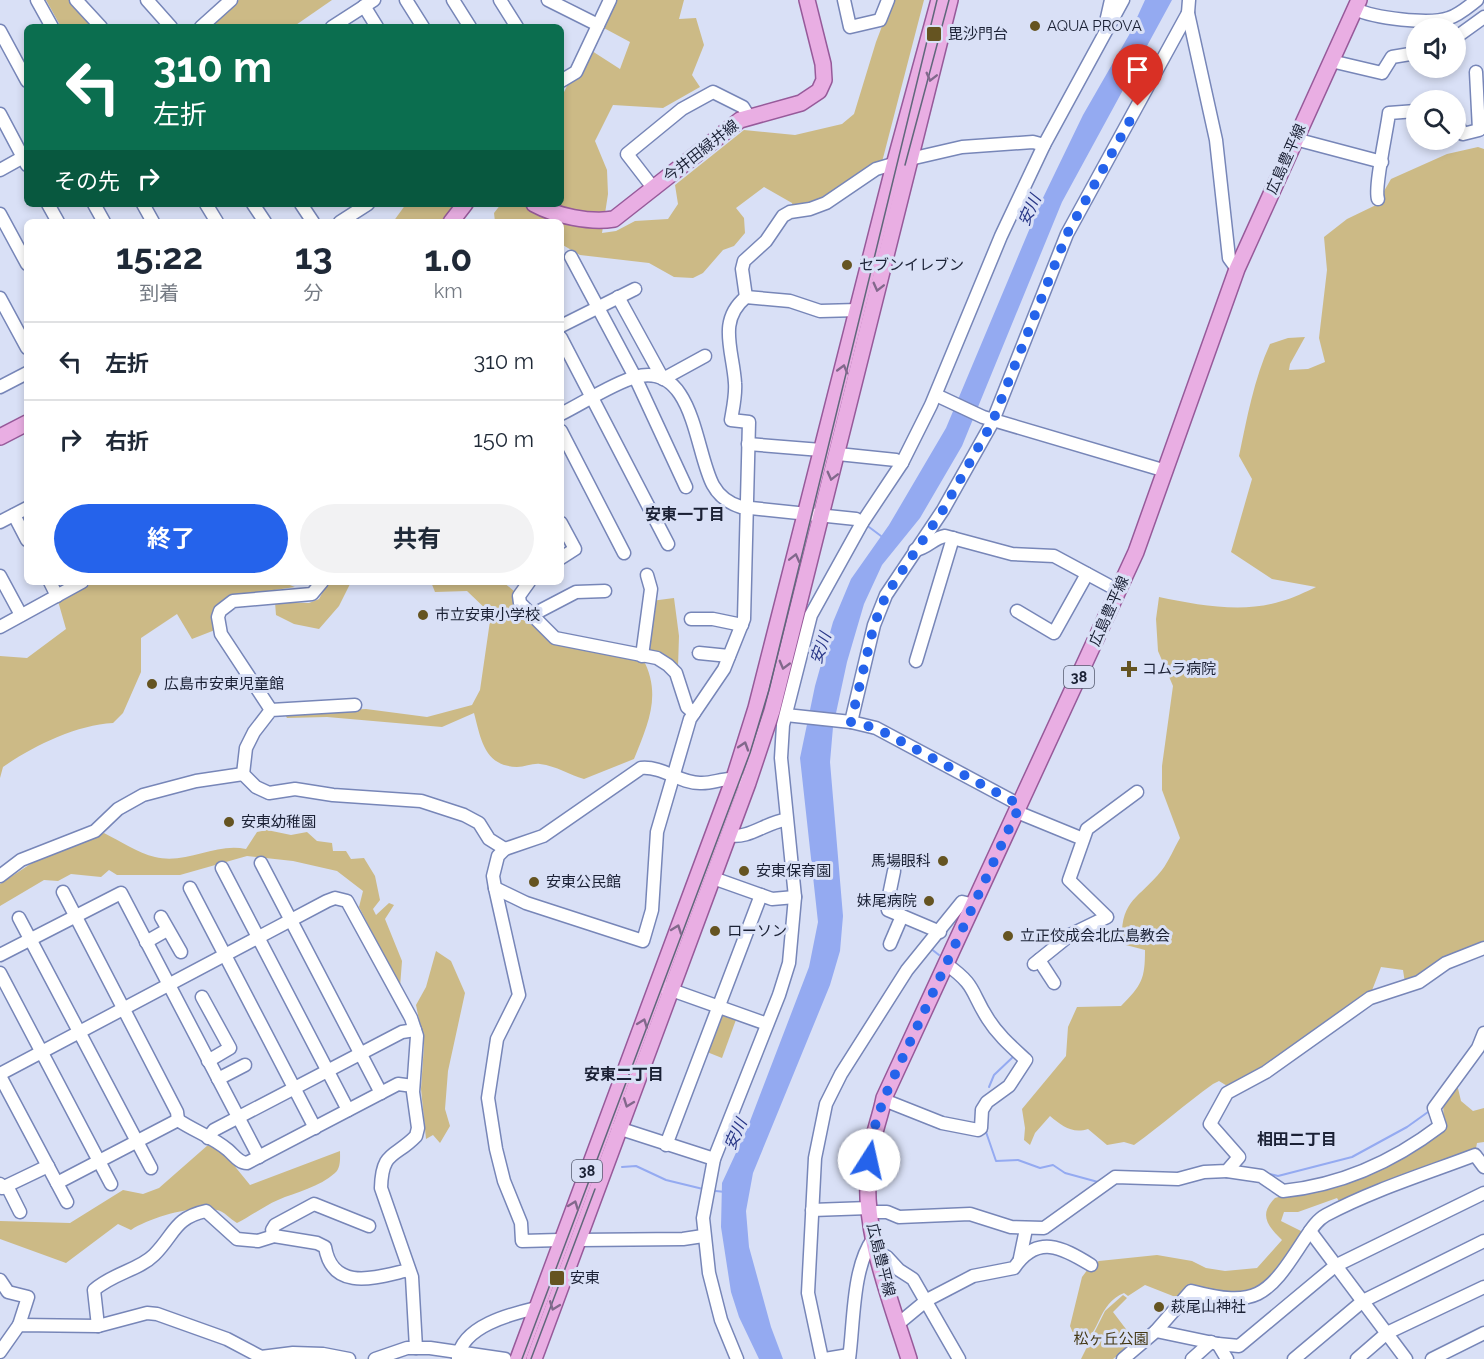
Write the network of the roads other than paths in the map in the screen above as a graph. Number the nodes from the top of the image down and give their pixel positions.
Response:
1 (37, 0) edge
2 (76, 0) edge
3 (147, 0) edge
4 (231, 0) edge
5 (406, 0) edge
6 (453, 0) edge
7 (500, 0) edge
8 (548, 0) edge
9 (610, 0) edge
10 (807, 0) edge
11 (844, 0) edge
12 (888, 0) edge
13 (939, 0) edge
14 (950, 0) edge
15 (1111, 0) edge
16 (1123, 0) edge
17 (1477, 0) edge
18 (369, 3) edge
19 (1357, 4) edge
20 (1189, 6) edge
21 (1484, 17) edge
22 (50, 24) edge
23 (98, 24) edge
24 (168, 24) edge
25 (204, 24) edge
26 (337, 24) edge
27 (376, 24) edge
28 (421, 24) edge
29 (468, 24) edge
30 (516, 24) edge
31 (598, 25) junction
32 (1105, 30) junction
33 (1466, 30) edge
34 (0, 32) edge
35 (1406, 55) edge
36 (1331, 61) junction
37 (1476, 72) dead end
38 (24, 76) edge
39 (564, 79) edge
40 (1406, 112) edge
41 (0, 114) edge
42 (749, 117) junction
43 (1466, 133) edge
44 (1295, 139) junction
45 (1044, 145) junction
46 (24, 156) edge
47 (909, 159) junction
48 (24, 160) edge
49 (1382, 162) junction
50 (894, 165) junction
51 (0, 170) edge
52 (654, 189) junction
53 (1378, 199) dead end
54 (463, 207) edge
55 (539, 207) edge
56 (0, 214) edge
57 (453, 219) edge
58 (571, 257) dead end
59 (24, 258) edge
60 (1237, 269) junction
61 (634, 289) dead end
62 (618, 297) junction
63 (746, 297) junction
64 (0, 298) edge
65 (598, 308) junction
66 (858, 310) junction
67 (564, 325) edge
68 (24, 342) edge
69 (564, 344) edge
70 (705, 356) dead end
71 (24, 374) edge
72 (635, 377) junction
73 (663, 379) junction
74 (0, 387) edge
75 (938, 396) junction
76 (592, 399) junction
77 (564, 413) edge
78 (990, 419) junction
79 (24, 425) edge
80 (0, 437) edge
81 (748, 444) junction
82 (566, 450) edge
83 (821, 450) junction
84 (838, 454) junction
85 (902, 463) junction
86 (1166, 471) junction
87 (686, 487) dead end
88 (747, 508) junction
89 (24, 510) edge
90 (806, 514) junction
91 (14, 515) junction
92 (822, 515) junction
93 (0, 522) edge
94 (862, 523) junction
95 (564, 529) edge
96 (24, 534) edge
97 (953, 538) junction
98 (668, 544) dead end
99 (915, 550) junction
100 (624, 553) dead end
101 (564, 556) edge
102 (1087, 574) junction
103 (647, 575) dead end
104 (0, 576) edge
105 (52, 585) edge
106 (77, 585) edge
107 (320, 585) edge
108 (527, 585) edge
109 (605, 591) dead end
110 (1119, 591) junction
111 (57, 596) junction
112 (1017, 610) dead end
113 (21, 615) junction
114 (532, 615) junction
115 (691, 619) dead end
116 (742, 625) junction
117 (0, 627) edge
118 (699, 653) dead end
119 (642, 656) junction
120 (729, 656) junction
121 (916, 661) dead end
122 (355, 705) dead end
123 (271, 710) junction
124 (694, 713) junction
125 (789, 716) junction
126 (851, 722) junction
127 (243, 774) junction
128 (674, 775) junction
129 (741, 781) junction
130 (1137, 792) dead end
131 (1019, 808) junction
132 (786, 820) junction
133 (729, 835) junction
134 (1083, 839) junction
135 (504, 849) junction
136 (261, 863) dead end
137 (222, 868) dead end
138 (894, 871) dead end
139 (0, 876) edge
140 (713, 878) junction
141 (189, 888) dead end
142 (495, 888) junction
143 (63, 892) dead end
144 (761, 895) junction
145 (795, 897) junction
146 (974, 905) junction
147 (75, 916) junction
148 (902, 916) junction
149 (160, 917) dead end
150 (19, 918) dead end
151 (291, 920) junction
152 (167, 930) junction
153 (940, 932) junction
154 (258, 938) junction
155 (30, 940) junction
156 (146, 942) junction
157 (890, 944) dead end
158 (1484, 948) edge
159 (181, 952) dead end
160 (225, 955) junction
161 (0, 956) edge
162 (946, 964) junction
163 (0, 973) edge
164 (1054, 983) dead end
165 (168, 985) junction
166 (664, 987) junction
167 (202, 997) dead end
168 (719, 1007) junction
169 (123, 1009) junction
170 (767, 1024) junction
171 (415, 1030) junction
172 (79, 1032) junction
173 (1484, 1033) edge
174 (41, 1052) junction
175 (360, 1053) junction
176 (208, 1061) junction
177 (245, 1065) dead end
178 (328, 1070) junction
179 (0, 1075) edge
180 (218, 1079) junction
181 (413, 1086) junction
182 (294, 1088) junction
183 (381, 1093) junction
184 (884, 1100) junction
185 (348, 1110) junction
186 (238, 1118) junction
187 (178, 1120) junction
188 (315, 1128) junction
189 (618, 1128) junction
190 (208, 1138) junction
191 (136, 1141) junction
192 (666, 1145) junction
193 (259, 1157) junction
194 (714, 1159) junction
195 (99, 1161) junction
196 (48, 1166) junction
197 (1484, 1167) edge
198 (151, 1168) dead end
199 (1227, 1171) junction
200 (57, 1183) junction
201 (111, 1184) dead end
202 (4, 1185) edge
203 (1484, 1193) edge
204 (67, 1202) dead end
205 (813, 1210) junction
206 (869, 1210) junction
207 (20, 1212) dead end
208 (369, 1226) dead end
209 (1044, 1228) junction
210 (1026, 1229) junction
211 (1310, 1232) junction
212 (274, 1236) junction
213 (703, 1236) junction
214 (560, 1240) junction
215 (579, 1240) junction
216 (1484, 1240) edge
217 (874, 1245) junction
218 (1054, 1247) junction
219 (1020, 1258) junction
220 (1091, 1265) dead end
221 (1335, 1266) junction
222 (409, 1270) junction
223 (0, 1280) edge
224 (1484, 1287) edge
225 (927, 1300) junction
226 (1363, 1301) junction
227 (536, 1308) junction
228 (898, 1324) junction
229 (19, 1325) junction
230 (98, 1326) junction
231 (1156, 1331) junction
232 (1484, 1333) edge
233 (1387, 1334) junction
234 (1214, 1343) junction
235 (1239, 1346) junction
236 (416, 1348) junction
237 (0, 1352) edge
238 (459, 1355) edge
239 (849, 1357) edge
240 (349, 1359) edge
241 (375, 1359) edge
242 (505, 1359) edge
243 (518, 1359) edge
244 (534, 1359) edge
245 (737, 1359) edge
246 (823, 1359) edge
247 (909, 1359) edge
248 (959, 1359) edge
249 (1122, 1359) edge
250 (1192, 1359) edge
251 (1227, 1359) edge
252 (1294, 1359) edge
253 (1357, 1359) edge
254 (1406, 1359) edge
255 (1432, 1359) edge

1 - 22 street
2 - 23 street
3 - 24 street
4 - 25 street
5 - 28 street
6 - 29 street
7 - 30 street
8 - 31 street
9 - 31 street
10 - 42 main road, 今井田緑井線
11 - 12 street
13 - 50 main road, 38
14 -> 47 main road, 38
15 - 32 street
16 - 32 street
17 - 19 street
18 - 26 street
18 - 27 street
19 - 36 main road, 広島豊平線 / 38
20 - 60 street
20 - 78 street
21 - 33 street
31 - 39 street
32 - 45 street
34 - 38 street
35 - 36 street
36 - 44 main road, 広島豊平線 / 38
37 - 43 street
40 - 49 street
41 - 46 street
42 - 52 main road, 今井田緑井線
42 - 52 street
44 - 49 street
44 - 60 main road, 広島豊平線 / 38
45 - 47 street
45 - 75 street
47 - 50 street
47 -> 84 main road, 38
48 - 51 street
49 - 53 street
50 - 63 street
50 - 66 main road, 38
52 - 55 main road, 今井田緑井線
54 - 57 main road
56 - 59 street
58 - 65 street
60 - 86 main road, 広島豊平線 / 38
61 - 62 street
62 - 65 street
62 - 73 street
63 - 66 street
63 - 81 street
64 - 68 street
65 - 67 street
65 - 72 street
83 -> 66 main road, 38
69 - 76 street
70 - 73 street
71 - 74 street
72 - 73 street
72 - 76 street
72 - 87 street
73 - 88 street
75 - 78 street
75 - 85 street
76 - 77 street
76 - 98 street
78 - 86 street
78 - 99 street
79 - 80 main road
81 - 83 street
81 - 88 street
82 - 100 street
83 - 90 main road, 38
84 - 85 street
84 -> 92 main road, 38
85 - 94 street
86 - 110 main road, 広島豊平線 / 38
88 - 90 street
88 - 116 street
89 - 91 street
90 - 92 street
129 -> 90 main road, 38
91 - 93 street
91 - 96 street
92 - 94 street
92 -> 129 main road, 38
94 - 125 street
95 - 101 street
97 - 99 street
97 - 102 street
97 - 121 street
99 - 126 street
102 - 110 street
102 - 112 street
103 - 119 street
104 - 113 street
105 - 111 street
106 - 111 street
107 - 123 street
108 - 114 street
109 - 114 street
110 - 131 main road, 広島豊平線 / 38
111 - 113 street
113 - 117 street
114 - 119 street
115 - 116 street
116 - 120 street
118 - 120 street
119 - 124 street
120 - 124 street
122 - 123 street
123 - 127 street
124 - 128 street
125 - 126 street
125 - 132 street
126 - 131 street
127 - 135 street
127 - 139 street
128 - 129 street
128 - 135 street
128 - 142 street
129 - 133 main road, 38
166 -> 129 main road, 38
130 - 134 street
131 - 134 street
131 - 146 main road, 広島豊平線 / 38
132 - 133 street
132 - 145 street
133 - 140 main road, 38
134 - 164 street
135 - 142 street
136 - 151 street
137 - 154 street
138 - 148 street
140 - 144 street
140 - 166 main road, 38
141 - 160 street
142 - 214 street
143 - 147 street
144 - 145 street
144 - 168 street
145 - 170 street
146 - 153 street
146 - 162 main road, 広島豊平線 / 38
147 - 155 street
147 - 156 street
147 - 169 street
148 - 153 street
148 - 157 street
149 - 152 street
150 - 155 street
151 - 154 street
151 - 171 street
151 - 175 street
152 - 156 street
152 - 159 street
153 - 205 street
154 - 160 street
154 - 178 street
155 - 161 street
155 - 172 street
156 - 165 street
158 - 199 street
160 - 165 street
160 - 182 street
162 - 184 main road, 広島豊平線 / 38
162 - 184 street
163 - 174 street
165 - 169 street
165 - 176 street
166 - 168 street
166 -> 189 main road, 38
214 -> 166 main road, 38
167 - 176 street
168 - 170 street
168 - 192 street
169 - 172 street
169 - 187 street
170 - 194 street
171 - 175 street
171 - 181 street
172 - 174 street
172 - 191 street
173 - 199 street
174 - 179 street
174 - 195 street
175 - 178 street
175 - 183 street
176 - 180 street
177 - 180 street
178 - 182 street
178 - 185 street
179 - 196 street
180 - 186 street
181 - 183 street
181 - 222 street
182 - 186 street
182 - 188 street
183 - 185 street
184 - 206 main road, 広島豊平線 / 38
185 - 188 street
186 - 190 street
186 - 193 street
187 - 190 street
187 - 191 street
188 - 193 street
189 - 192 street
189 - 215 main road, 38
190 - 193 street
191 - 195 street
191 - 198 street
192 - 194 street
194 - 213 street
195 - 200 street
195 - 201 street
196 - 200 street
196 - 202 street
197 - 211 street
199 - 209 street
200 - 204 street
202 - 207 street
203 - 221 street
205 - 206 street
205 - 246 street
206 - 210 street
206 - 217 main road, 広島豊平線 / 38
208 - 212 street
209 - 210 street
209 - 218 street
210 - 219 street
211 - 221 street
211 - 231 street
212 - 222 street
212 - 230 street
213 - 215 street
213 - 245 street
214 - 227 main road, 38
215 -> 244 main road, 38
216 - 226 street
217 - 225 street
217 - 228 main road, 広島豊平線 / 38
217 - 239 street
218 - 219 street
218 - 220 street
219 - 225 street
221 - 226 street
221 - 235 street
222 - 236 street
223 - 229 street
224 - 233 street
225 - 228 street
225 - 248 street
226 - 233 street
226 - 252 street
227 - 238 street
227 - 243 main road, 38
228 - 247 main road, 広島豊平線 / 38
229 - 230 street
229 - 237 street
230 - 240 street
231 - 234 street
231 - 249 street
232 - 255 street
233 - 253 street
233 - 254 street
234 - 235 street
234 - 250 street
234 - 251 street
235 - 251 street
236 - 238 street
236 - 241 street
238 - 242 street
239 - 246 street

